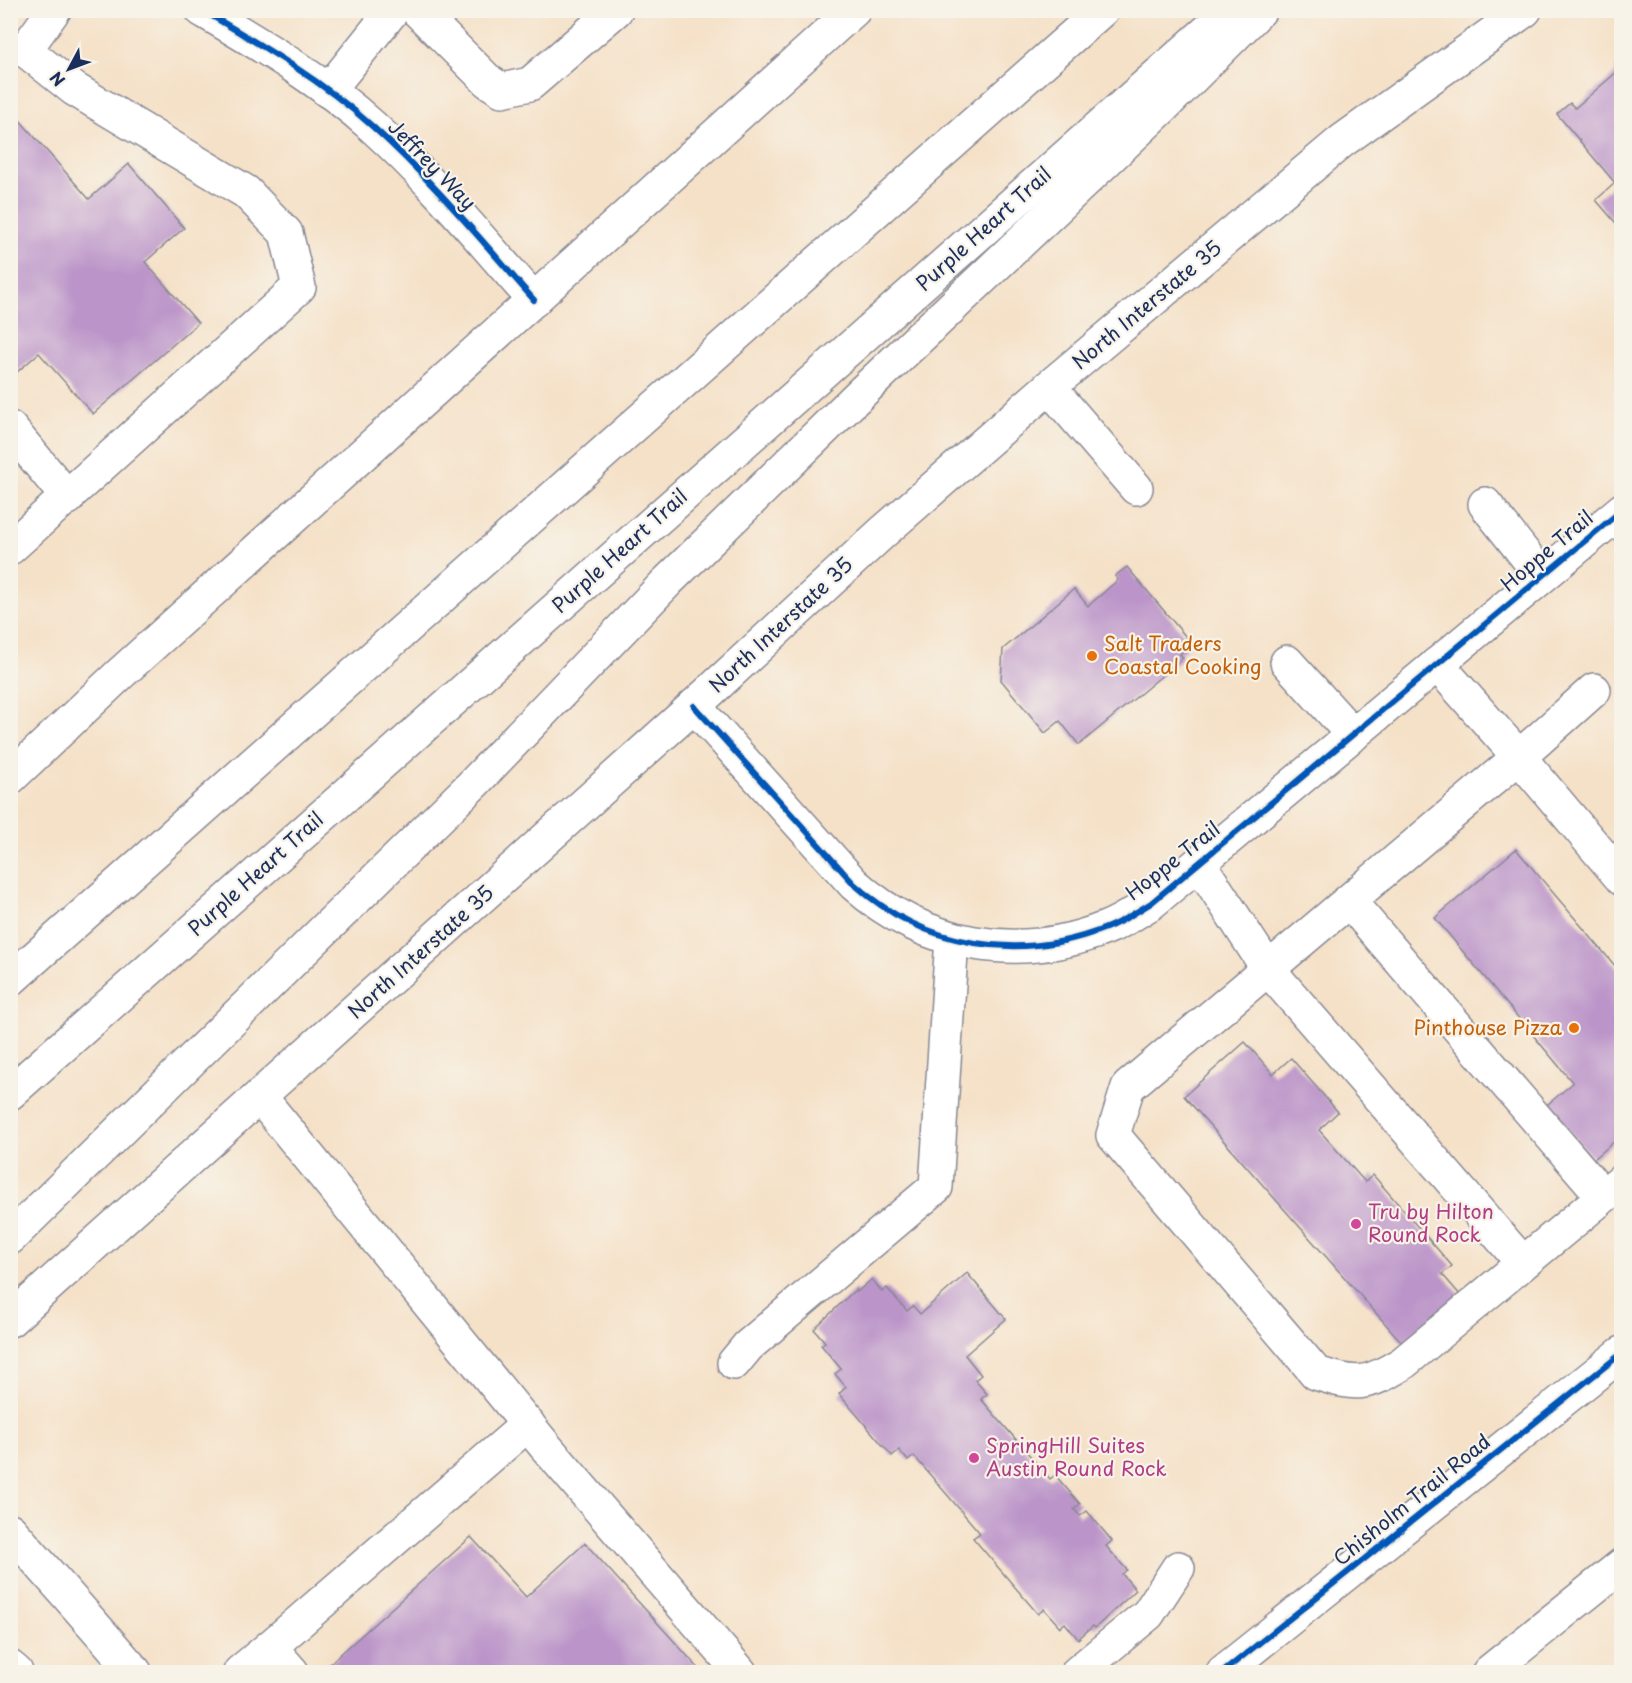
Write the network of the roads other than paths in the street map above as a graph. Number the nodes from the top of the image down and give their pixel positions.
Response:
1 (54, 10) edge
2 (202, 10) edge
3 (393, 10) edge
4 (616, 10) edge
5 (854, 10) edge
6 (1102, 10) edge
7 (1231, 10) edge
8 (1260, 10) edge
9 (1525, 10) edge
10 (434, 16) edge
11 (18, 48) edge
12 (328, 91) junction
13 (534, 300) junction
14 (1048, 387) junction
15 (10, 428) edge
16 (1136, 488) dead end
17 (68, 498) junction
18 (1485, 504) dead end
19 (1622, 510) edge
20 (10, 548) edge
21 (1542, 576) junction
22 (1287, 662) dead end
23 (1437, 664) junction
24 (1594, 690) dead end
25 (694, 706) junction
26 (1353, 735) junction
27 (1519, 757) junction
28 (10, 778) edge
29 (1199, 863) junction
30 (1622, 879) edge
31 (1349, 901) junction
32 (952, 938) junction
33 (1268, 969) junction
34 (10, 980) edge
35 (10, 1093) edge
36 (260, 1097) junction
37 (1612, 1188) edge
38 (10, 1238) edge
39 (1522, 1262) junction
40 (10, 1320) edge
41 (1622, 1353) edge
42 (734, 1362) dead end
43 (528, 1424) junction
44 (10, 1530) edge
45 (1622, 1565) edge
46 (1178, 1568) dead end
47 (270, 1647) junction
48 (10, 1667) edge
49 (16, 1672) edge
50 (135, 1672) edge
51 (240, 1672) edge
52 (292, 1672) edge
53 (740, 1672) edge
54 (1078, 1672) edge
55 (1224, 1672) edge
56 (1489, 1672) edge

1 - 11 main road
2 - 12 main road, Jeffrey Way
3 - 12 main road
4 - 10 main road
5 - 13 main road
6 - 34 main road
7 - 35 main road, Purple Heart Trail
8 - 38 main road
9 - 14 main road, North Interstate 35
11 - 17 main road
12 - 13 main road, Jeffrey Way
13 - 28 main road
14 - 16 main road
14 - 25 main road, North Interstate 35
15 - 17 main road
17 - 20 main road
18 - 21 main road
19 - 21 main road, Hoppe Trail
21 - 23 main road, Hoppe Trail
22 - 26 main road
23 - 26 main road, Hoppe Trail
23 - 27 main road
24 - 27 main road
25 - 32 main road, Hoppe Trail
25 - 36 main road, North Interstate 35
26 - 29 main road, Hoppe Trail
27 - 30 main road
27 - 31 main road
29 - 32 main road, Hoppe Trail
29 - 33 main road
31 - 33 main road
31 - 37 main road
32 - 42 main road
33 - 39 main road
33 - 39 main road
36 - 40 main road, North Interstate 35
36 - 43 main road
37 - 39 main road
41 - 55 main road, Chisholm Trail Road
43 - 47 main road
43 - 53 main road
44 - 50 main road
45 - 56 main road
46 - 54 main road
47 - 51 main road
47 - 52 main road
48 - 49 main road

